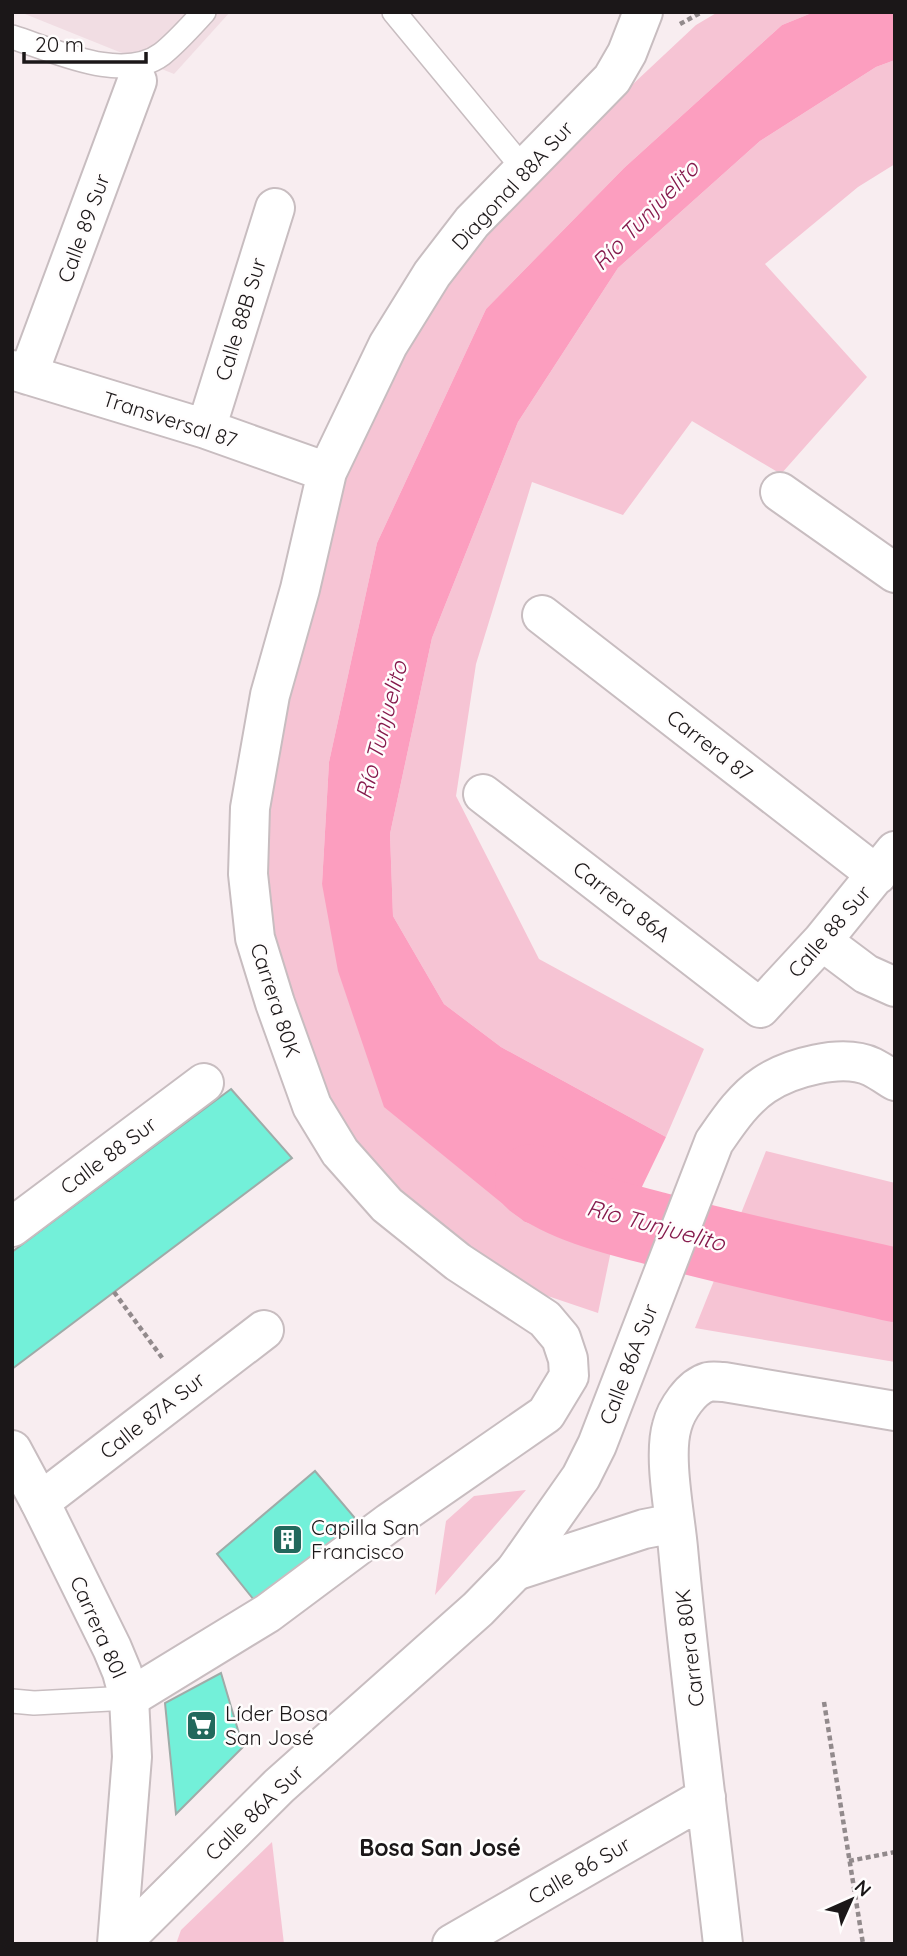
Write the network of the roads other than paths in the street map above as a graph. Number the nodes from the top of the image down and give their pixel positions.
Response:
1 (204, 12) edge
2 (394, 12) edge
3 (643, 12) edge
4 (12, 37) edge
5 (137, 81) dead end
6 (523, 168) junction
7 (275, 208) dead end
8 (20, 373) edge
9 (206, 429) junction
10 (327, 472) junction
11 (780, 492) dead end
12 (895, 573) edge
13 (542, 615) dead end
14 (483, 794) dead end
15 (886, 863) edge
16 (822, 941) junction
17 (895, 987) edge
18 (761, 1008) joint
19 (895, 1081) edge
20 (204, 1083) dead end
21 (12, 1227) edge
22 (264, 1330) dead end
23 (895, 1411) edge
24 (12, 1450) edge
25 (40, 1502) junction
26 (675, 1523) junction
27 (515, 1571) junction
28 (129, 1698) junction
29 (12, 1701) edge
30 (706, 1797) junction
31 (118, 1944) edge
32 (452, 1944) edge
33 (723, 1944) edge

1 - 4 lane
2 - 6 lane
3 - 6 street, Diagonal 88A Sur
5 - 8 street, Calle 89 Sur
6 - 10 street, Diagonal 88A Sur
7 - 9 street, Calle 88B Sur
8 - 9 street, Transversal 87
9 - 10 street, Transversal 87
10 - 28 street, Carrera 80K
11 - 12 street
13 - 15 street, Carrera 87
14 - 18 street, Carrera 86A
15 - 16 street, Calle 88 Sur
16 - 17 street
16 - 18 street, Calle 88 Sur
19 - 27 street, Calle 86A Sur
20 - 21 street, Calle 88 Sur
22 - 25 street, Calle 87A Sur
23 - 26 street, Carrera 80K
24 - 25 street, Carrera 80I
25 - 28 street, Carrera 80I
26 - 27 street, Calle 86A Sur
26 - 30 street, Carrera 80K
27 - 31 street, Calle 86A Sur
28 - 29 lane
28 - 31 street, Carrera 80I
30 - 32 street, Calle 86 Sur
30 - 33 street, Carrera 80K

